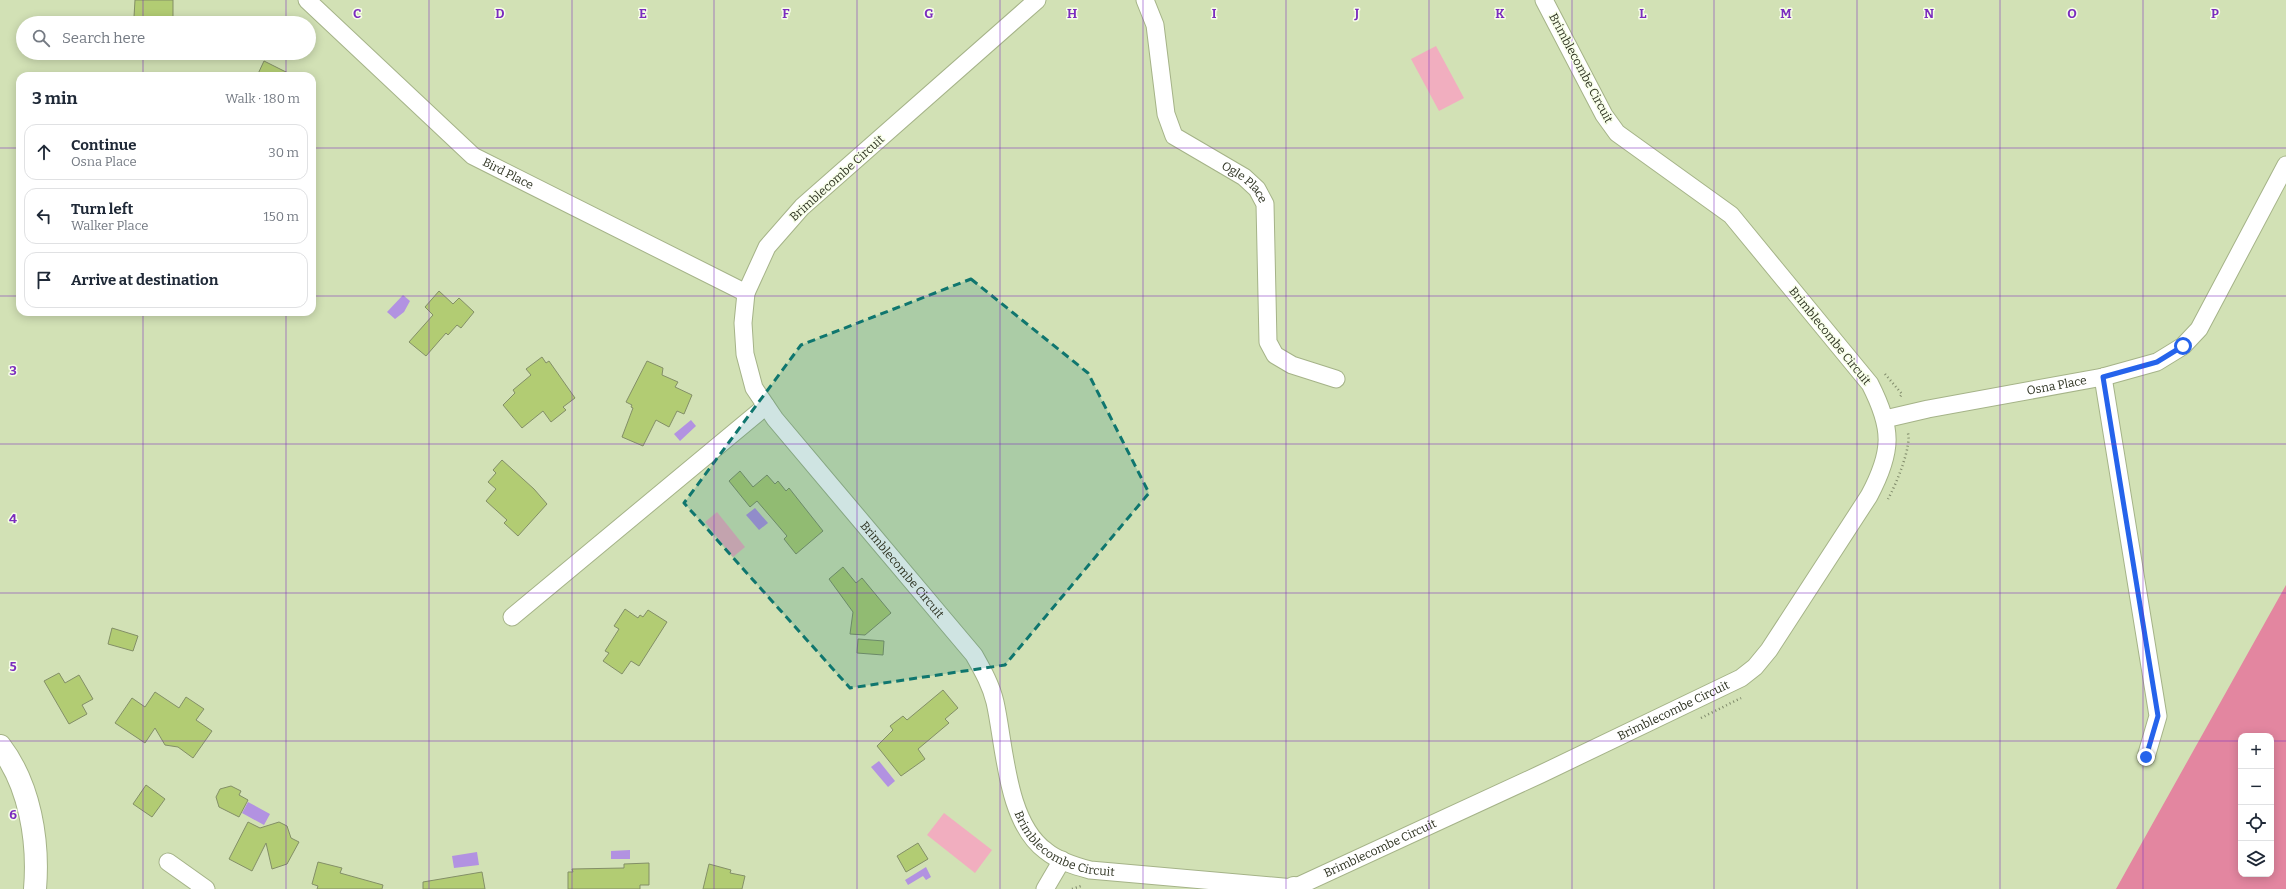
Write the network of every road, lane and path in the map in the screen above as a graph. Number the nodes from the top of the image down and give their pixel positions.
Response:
1 (307, 0) edge
2 (1038, 0) edge
3 (1145, 0) edge
4 (1544, 0) edge
5 (2286, 165) edge
6 (746, 293) junction
7 (2103, 377) junction
8 (1336, 379) dead end
9 (766, 406) junction
10 (1885, 419) junction
11 (512, 617) dead end
12 (0, 746) edge
13 (2146, 757) dead end
14 (1062, 860) junction
15 (168, 862) dead end
16 (34, 889) edge
17 (206, 889) edge
18 (1045, 889) edge
19 (1294, 889) edge

1 - 6 street, Bird Place
2 - 6 street, Brimblecombe Circuit
3 - 8 street, Ogle Place
4 - 10 street, Brimblecombe Circuit
5 - 7 street, Osna Place
6 - 9 street, Brimblecombe Circuit
7 - 10 street, Osna Place
7 - 13 street
9 - 11 street
9 - 14 street, Brimblecombe Circuit
10 - 19 street, Brimblecombe Circuit
12 - 16 main road
14 - 18 street
14 - 19 street, Brimblecombe Circuit
15 - 17 street

